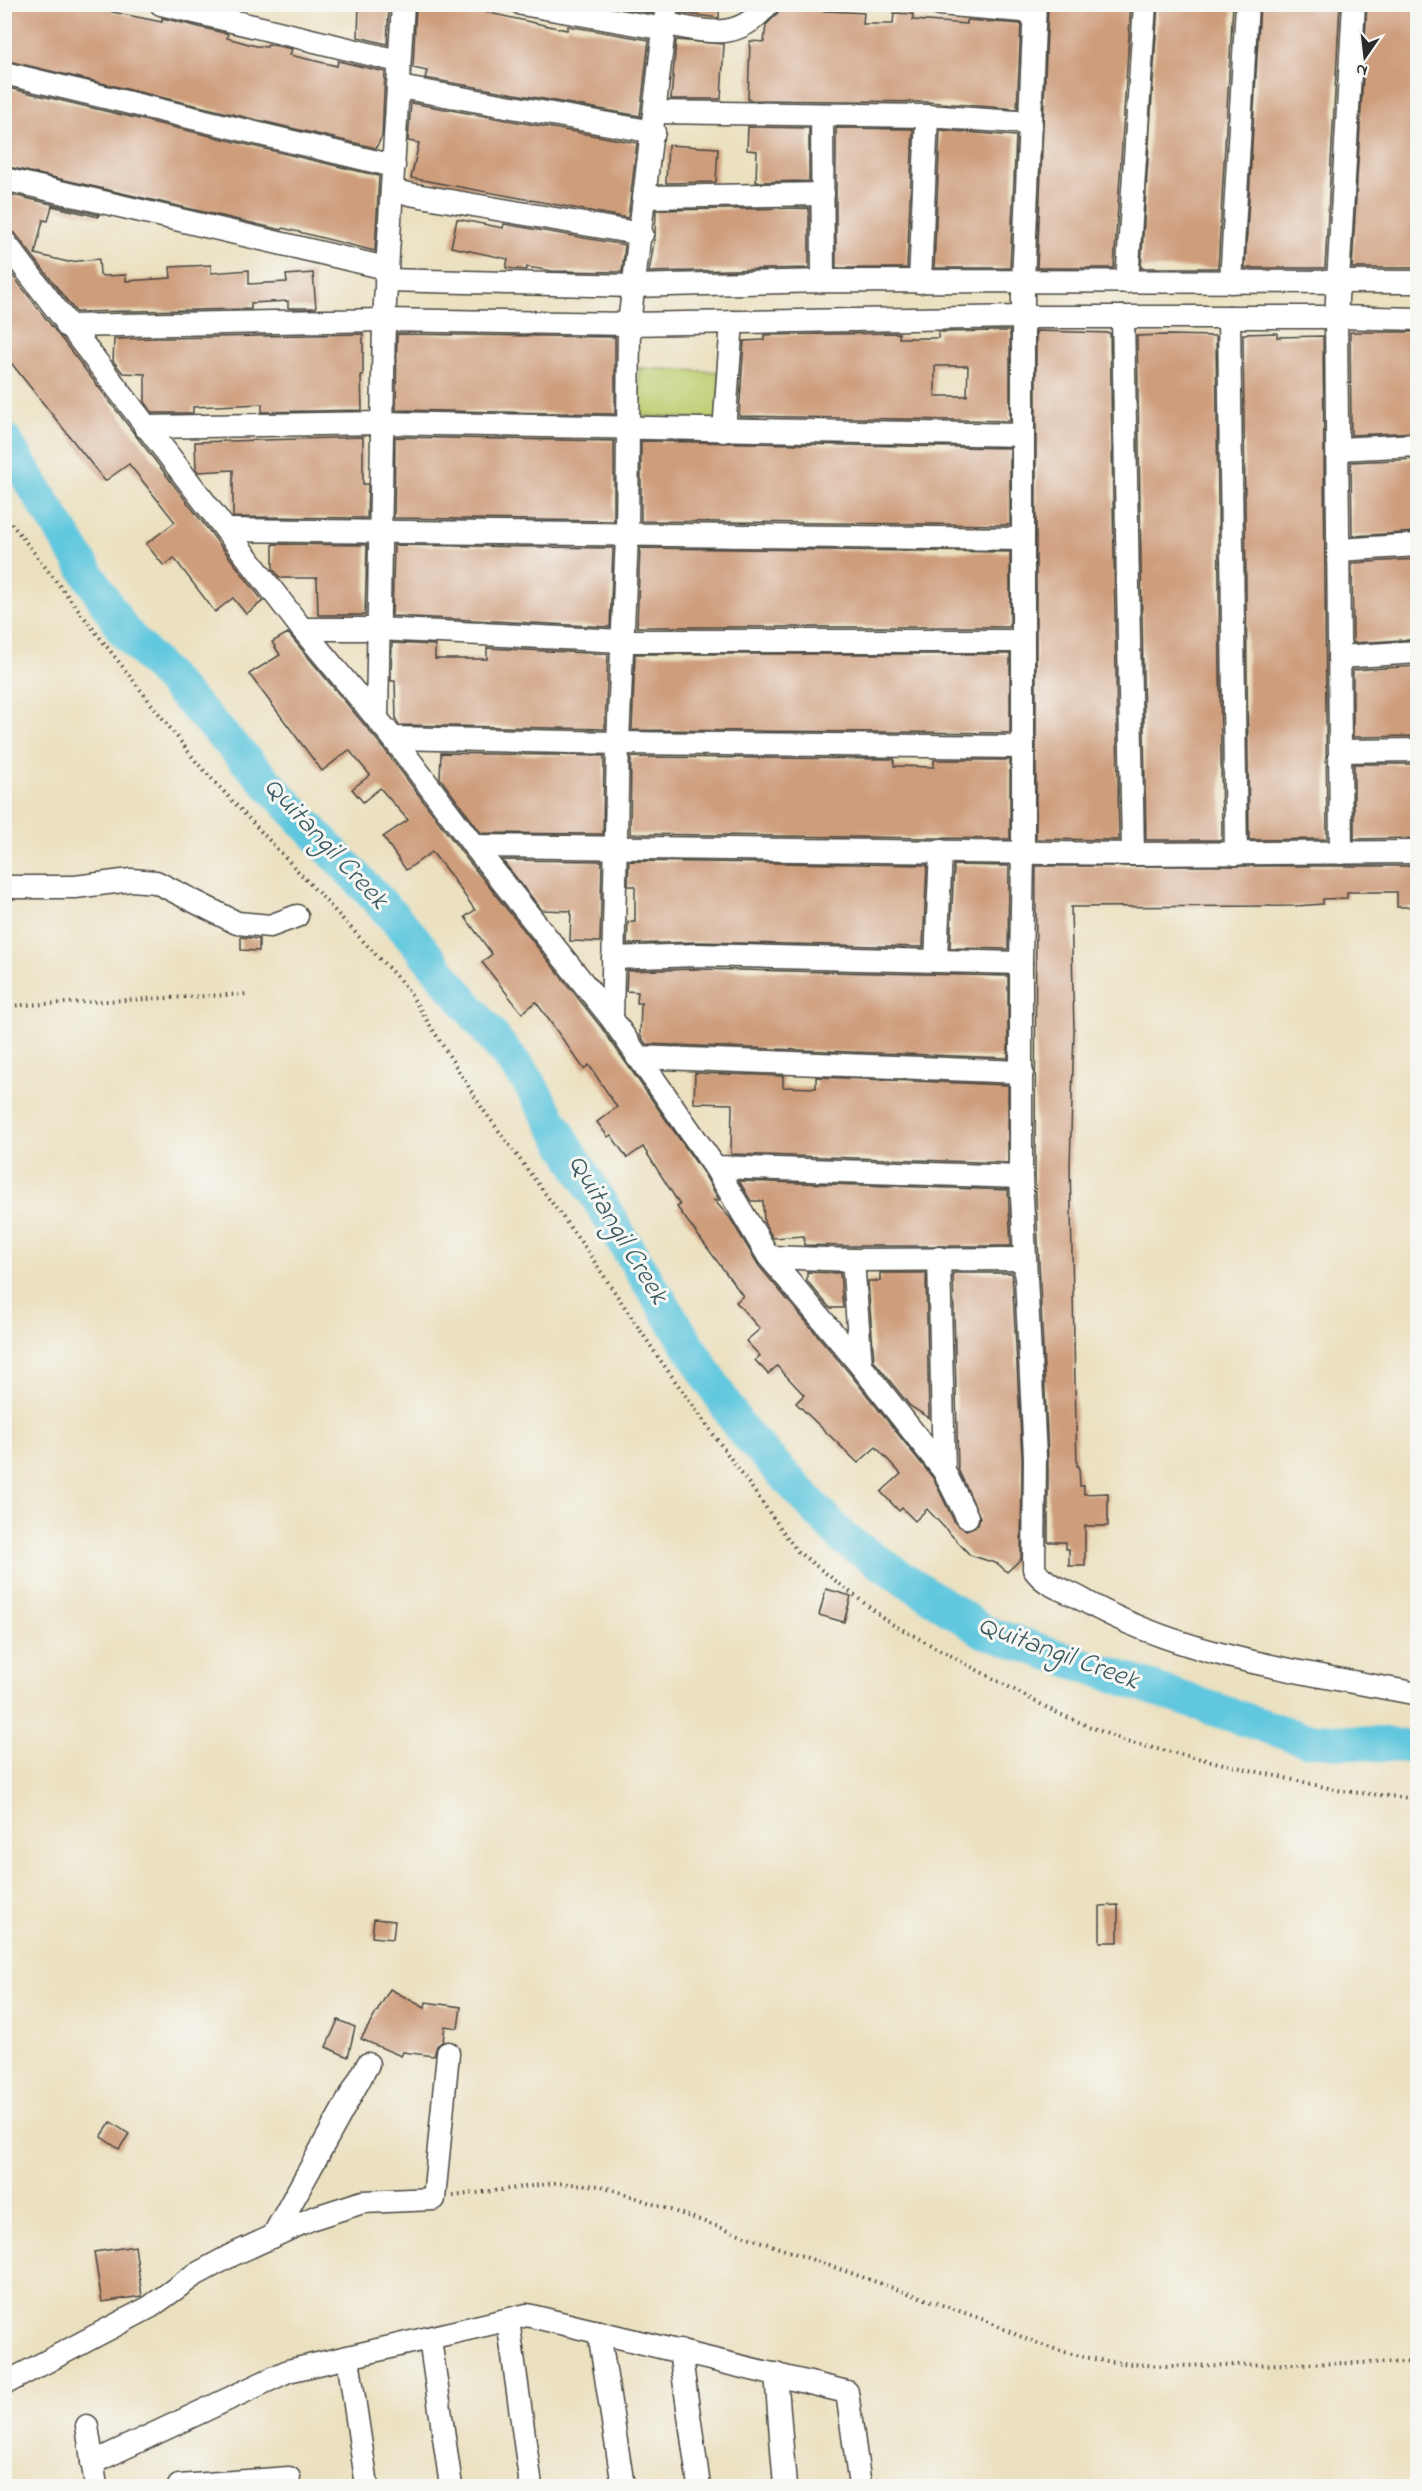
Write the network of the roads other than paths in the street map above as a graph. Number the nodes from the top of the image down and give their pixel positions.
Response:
1 (161, 4) edge
2 (403, 4) edge
3 (522, 4) edge
4 (768, 4) edge
5 (939, 4) edge
6 (1145, 4) edge
7 (1247, 4) edge
8 (1354, 4) edge
9 (1035, 8) edge
10 (666, 19) edge
11 (398, 61) junction
12 (4, 74) edge
13 (399, 87) junction
14 (822, 115) junction
15 (927, 116) junction
16 (655, 122) junction
17 (1030, 123) junction
18 (394, 166) junction
19 (4, 179) edge
20 (392, 191) junction
21 (823, 194) junction
22 (646, 197) junction
23 (642, 234) junction
24 (4, 241) edge
25 (386, 274) junction
26 (823, 281) junction
27 (920, 282) junction
28 (1023, 282) junction
29 (1127, 282) junction
30 (1231, 282) junction
31 (1336, 282) junction
32 (1418, 282) edge
33 (633, 286) junction
34 (1336, 316) junction
35 (1023, 317) junction
36 (1124, 317) junction
37 (1229, 317) junction
38 (1418, 319) edge
39 (384, 320) junction
40 (732, 322) junction
41 (629, 324) junction
42 (67, 326) junction
43 (381, 423) junction
44 (145, 427) junction
45 (630, 428) junction
46 (724, 431) junction
47 (1023, 435) junction
48 (1418, 445) edge
49 (1338, 449) junction
50 (226, 530) junction
51 (379, 531) junction
52 (627, 536) junction
53 (1023, 539) junction
54 (1418, 545) edge
55 (1339, 550) junction
56 (302, 629) junction
57 (377, 629) junction
58 (622, 641) junction
59 (1023, 641) junction
60 (1418, 652) edge
61 (1339, 657) junction
62 (377, 719) junction
63 (393, 738) junction
64 (618, 743) junction
65 (1023, 747) junction
66 (1418, 750) edge
67 (1341, 752) junction
68 (474, 846) junction
69 (616, 847) junction
70 (941, 851) junction
71 (1418, 852) edge
72 (1023, 853) junction
73 (1341, 853) junction
74 (1133, 854) junction
75 (1236, 854) junction
76 (4, 887) edge
77 (297, 916) dead end
78 (613, 958) junction
79 (936, 960) junction
80 (1021, 963) junction
81 (612, 1019) junction
82 (637, 1057) junction
83 (1022, 1072) junction
84 (716, 1167) junction
85 (1022, 1177) junction
86 (769, 1257) junction
87 (939, 1258) junction
88 (1024, 1259) junction
89 (853, 1260) junction
90 (861, 1366) junction
91 (944, 1472) junction
92 (967, 1517) dead end
93 (1418, 1694) edge
94 (448, 2053) dead end
95 (368, 2064) dead end
96 (273, 2236) junction
97 (508, 2320) junction
98 (599, 2332) junction
99 (430, 2339) junction
100 (680, 2351) junction
101 (348, 2358) junction
102 (776, 2374) junction
103 (4, 2384) edge
104 (87, 2426) dead end
105 (92, 2463) junction
106 (289, 2474) edge
107 (96, 2487) edge
108 (179, 2487) edge
109 (367, 2487) edge
110 (451, 2487) edge
111 (531, 2487) edge
112 (623, 2487) edge
113 (699, 2487) edge
114 (785, 2487) edge
115 (860, 2487) edge

1 - 11 street
2 - 11 street
3 - 10 street
4 - 10 street
5 - 9 street
6 - 29 street
7 - 30 street
8 - 31 street
9 - 17 street
10 - 16 street
11 - 13 street
12 - 18 street
13 - 16 street
13 - 18 street
14 - 15 street
14 - 16 street
14 - 21 street
15 - 17 street
15 - 27 street
16 - 22 street
17 - 28 street
18 - 20 street
19 - 25 street
20 - 23 street
20 - 25 street
21 - 22 street
21 - 26 street
22 - 23 street
23 - 33 street
24 - 42 street
25 - 33 street
25 - 39 street
26 - 27 street
26 - 33 street
27 - 28 street
28 - 29 street
28 - 35 street
29 - 30 street
30 - 31 street
31 - 32 street
31 - 34 street
33 - 41 street
34 - 37 street
34 - 38 street
34 - 49 street
35 - 36 street
35 - 40 street
35 - 47 street
36 - 37 street
36 - 74 street
37 - 75 street
39 - 41 street
39 - 42 street
39 - 43 street
40 - 41 street
40 - 46 street
41 - 45 street
42 - 44 street
43 - 44 street
43 - 45 street
43 - 51 street
44 - 50 street
45 - 46 street
45 - 52 street
46 - 47 street
47 - 53 street
48 - 49 street
49 - 55 street
50 - 51 street
50 - 56 street
51 - 52 street
51 - 57 street
52 - 53 street
52 - 58 street
53 - 59 street
54 - 55 street
55 - 61 street
56 - 57 street
56 - 62 street
57 - 58 street
57 - 62 street
58 - 59 street
58 - 64 street
59 - 65 street
60 - 61 street
61 - 67 street
62 - 63 street
63 - 64 street
63 - 68 street
64 - 65 street
64 - 69 street
65 - 72 street
66 - 67 street
67 - 73 street
68 - 69 street
68 - 81 street
69 - 70 street
69 - 78 street
70 - 72 street
70 - 79 street
71 - 73 street
72 - 74 street
72 - 80 street
73 - 75 street
74 - 75 street
76 - 77 street
78 - 79 street
78 - 81 street
79 - 80 street
80 - 83 street
81 - 82 street
82 - 83 street
82 - 84 street
83 - 85 street
84 - 85 street
84 - 86 street
85 - 88 street
86 - 89 street
86 - 90 street
87 - 88 street
87 - 89 street
87 - 91 street
88 - 93 street
89 - 90 street
90 - 91 street
91 - 92 street
94 - 96 street
95 - 96 street
96 - 103 street
97 - 98 street
97 - 99 street
97 - 111 street
98 - 100 street
98 - 112 street
99 - 101 street
99 - 110 street
100 - 102 street
100 - 113 street
101 - 105 street
101 - 109 street
102 - 114 street
102 - 115 street
104 - 105 street
105 - 107 street
106 - 108 street

